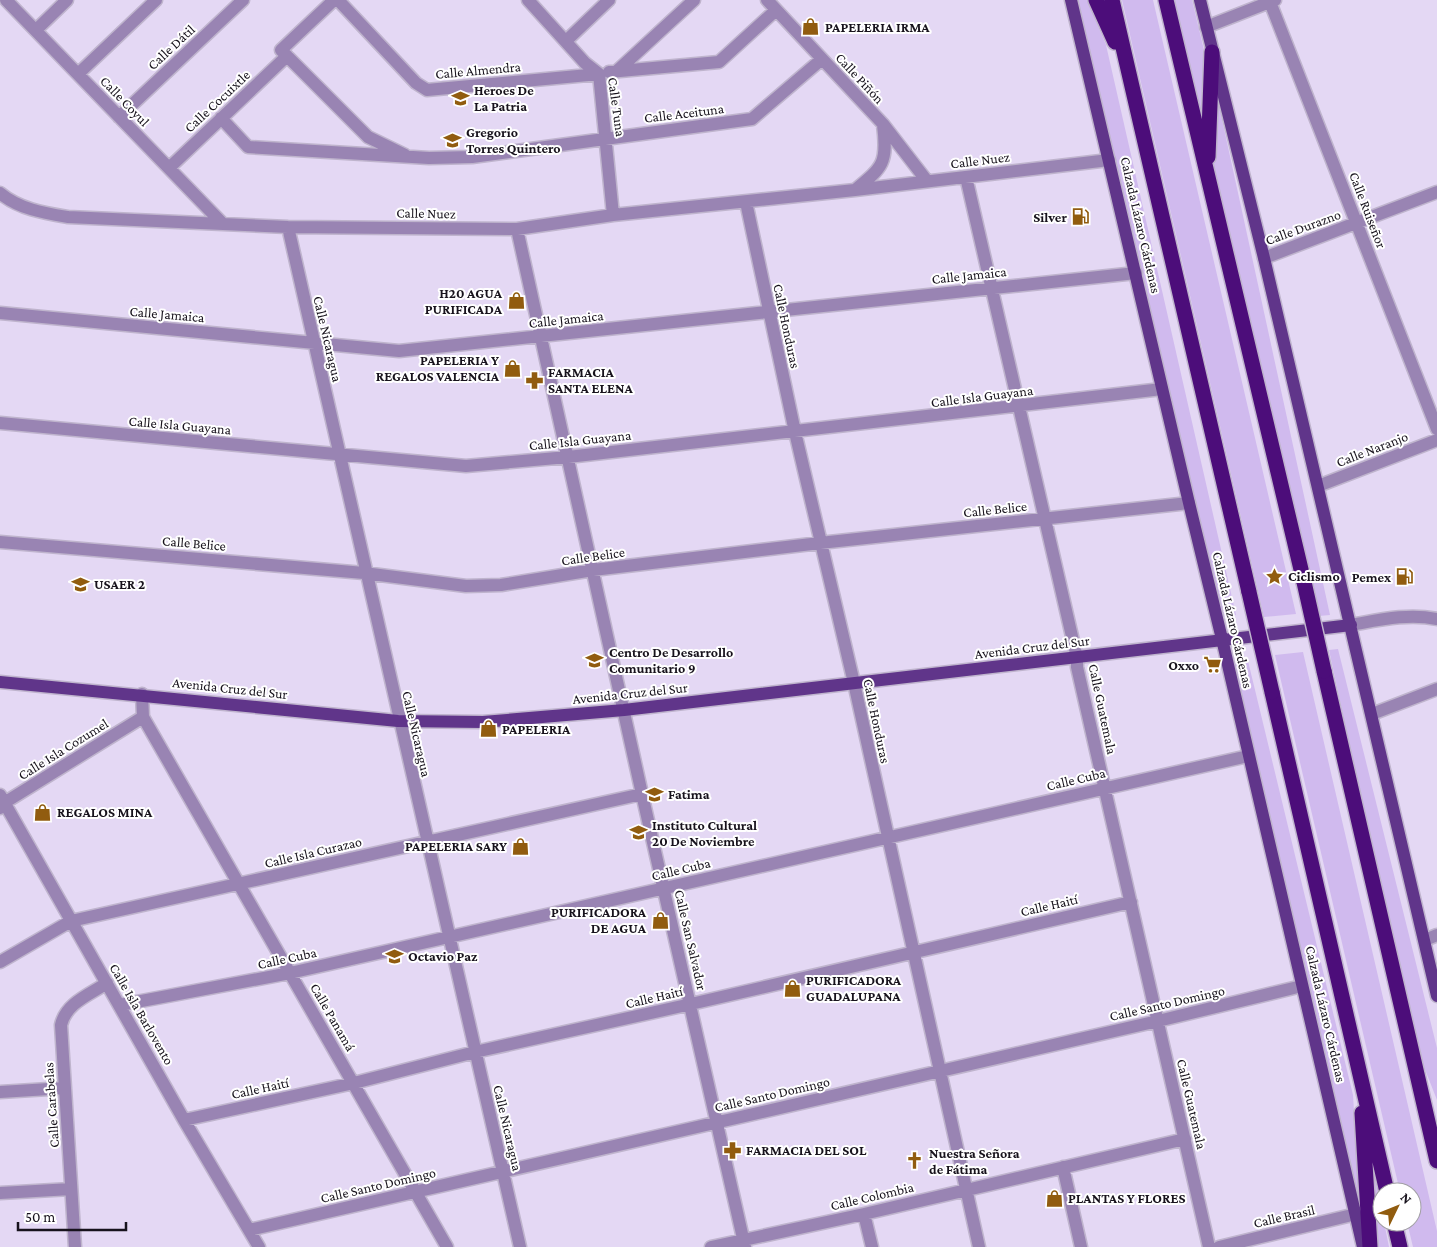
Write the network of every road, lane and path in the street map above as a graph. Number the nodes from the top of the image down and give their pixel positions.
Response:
1 (6, 0) edge
2 (67, 0) edge
3 (156, 0) edge
4 (243, 0) edge
5 (334, 0) edge
6 (528, 0) edge
7 (609, 0) edge
8 (694, 0) edge
9 (767, 0) edge
10 (1071, 0) edge
11 (1096, 0) edge
12 (1112, 0) edge
13 (1166, 0) edge
14 (1200, 0) edge
15 (1272, 1) edge
16 (345, 2) edge
17 (776, 10) junction
18 (1206, 27) junction
19 (36, 30) junction
20 (566, 41) junction
21 (1212, 52) junction
22 (284, 53) junction
23 (822, 59) junction
24 (609, 72) junction
25 (1128, 72) junction
26 (78, 74) junction
27 (119, 116) junction
28 (221, 118) junction
29 (882, 124) junction
30 (606, 138) junction
31 (410, 157) junction
32 (1108, 160) junction
33 (169, 168) junction
34 (1207, 176) junction
35 (966, 177) junction
36 (927, 181) junction
37 (855, 190) junction
38 (1437, 192) edge
39 (0, 193) edge
40 (746, 202) junction
41 (613, 215) junction
42 (222, 223) junction
43 (1358, 223) junction
44 (288, 226) junction
45 (517, 229) junction
46 (1264, 258) junction
47 (1136, 273) junction
48 (991, 287) junction
49 (769, 312) junction
50 (0, 313) edge
51 (541, 336) junction
52 (313, 343) junction
53 (1162, 389) junction
54 (1019, 407) junction
55 (0, 423) edge
56 (1437, 429) edge
57 (795, 432) junction
58 (1437, 440) edge
59 (340, 456) junction
60 (568, 457) junction
61 (1318, 486) junction
62 (1189, 504) junction
63 (1044, 519) junction
64 (0, 542) edge
65 (820, 543) junction
66 (593, 570) junction
67 (364, 573) junction
68 (1437, 619) edge
69 (1351, 625) junction
70 (1222, 639) junction
71 (1077, 658) junction
72 (0, 682) edge
73 (854, 682) junction
74 (1437, 689) edge
75 (142, 694) junction
76 (624, 710) junction
77 (1372, 714) junction
78 (143, 717) junction
79 (398, 721) junction
80 (1248, 756) junction
81 (1105, 788) junction
82 (642, 794) junction
83 (2, 802) edge
84 (887, 837) junction
85 (427, 842) junction
86 (238, 884) junction
87 (664, 889) junction
88 (1131, 902) junction
89 (71, 921) junction
90 (449, 937) junction
91 (1431, 938) edge
92 (913, 952) junction
93 (0, 962) edge
94 (290, 973) junction
95 (107, 984) junction
96 (1302, 986) junction
97 (1437, 996) edge
98 (691, 1004) junction
99 (120, 1005) junction
100 (1158, 1021) junction
101 (1410, 1044) junction
102 (475, 1052) junction
103 (939, 1070) junction
104 (1360, 1072) junction
105 (354, 1083) junction
106 (65, 1088) junction
107 (0, 1092) edge
108 (1437, 1117) edge
109 (184, 1120) junction
110 (717, 1122) junction
111 (1185, 1139) junction
112 (1437, 1161) edge
113 (1063, 1167) junction
114 (502, 1172) junction
115 (1386, 1182) edge
116 (71, 1189) junction
117 (966, 1190) junction
118 (416, 1191) junction
119 (0, 1192) edge
120 (864, 1214) junction
121 (1356, 1214) junction
122 (249, 1230) junction
123 (1396, 1232) edge
124 (744, 1243) edge
125 (75, 1247) edge
126 (259, 1247) edge
127 (448, 1247) edge
128 (520, 1247) edge
129 (711, 1247) edge
130 (872, 1247) edge
131 (979, 1247) edge
132 (1081, 1247) edge
133 (1209, 1247) edge
134 (1219, 1247) edge
135 (1363, 1247) edge
136 (1370, 1247) edge
137 (1400, 1247) edge

1 - 19 street, Calle Coyul
2 - 19 street
3 - 26 street
4 - 27 street, Calle Dátil
5 - 22 street, Calle Cocuixtle
6 - 20 street, Calle Tuna
7 - 20 street
8 - 24 street
9 - 17 street, Calle Piñón
10 - 32 main road, Calzada Lázaro Cárdenas
11 - 25 highway
12 - 25 highway, Calzada Lázaro Cárdenas
13 - 34 highway
14 - 18 main road
15 - 18 street
15 - 43 street, Calle Ruiseñor
16 - 24 street, Calle Almendra
17 - 23 street, Calle Piñón
17 - 24 street, Calle Almendra
18 - 21 main road
19 - 26 street, Calle Coyul
20 - 24 street, Calle Tuna
21 - 34 highway
21 - 46 main road
22 - 28 street, Calle Cocuixtle
22 - 31 street, Calle Aceituna
23 - 29 street, Calle Piñón
23 - 30 street, Calle Aceituna
24 - 30 street, Calle Tuna
25 - 104 highway, Calzada Lázaro Cárdenas, bridge
26 - 27 street, Calle Coyul
27 - 33 street, Calle Coyul
28 - 31 street, Calle Aceituna
28 - 33 street, Calle Cocuixtle
29 - 36 street, Calle Piñón
29 - 37 street
30 - 31 street, Calle Aceituna
30 - 41 street, Calle Tuna
32 - 35 street, Calle Nuez
32 - 47 main road, Calzada Lázaro Cárdenas
33 - 42 street, Calle Coyul
34 - 101 highway, bridge
35 - 36 street, Calle Nuez
35 - 48 street, Calle Guatemala
36 - 37 street, Calle Nuez
37 - 40 street, Calle Nuez
38 - 43 street, Calle Durazno
39 - 42 street, Calle Nuez
40 - 41 street, Calle Nuez
40 - 49 street, Calle Honduras
41 - 45 street, Calle Nuez
42 - 44 street, Calle Nuez
43 - 46 street, Calle Durazno
43 - 56 street, Calle Ruiseñor
44 - 45 street, Calle Nuez
44 - 52 street, Calle Nicaragua
45 - 51 street, Calle San Salvador
46 - 61 main road
47 - 48 street, Calle Jamaica
47 - 53 main road, Calzada Lázaro Cárdenas
48 - 49 street, Calle Jamaica
48 - 54 street, Calle Guatemala
49 - 51 street, Calle Jamaica
49 - 57 street, Calle Honduras
50 - 52 street, Calle Jamaica
51 - 52 street, Calle Jamaica
51 - 60 street, Calle San Salvador
52 - 59 street, Calle Nicaragua
53 - 54 street, Calle Isla Guayana
53 - 62 main road, Calzada Lázaro Cárdenas
54 - 57 street, Calle Isla Guayana
54 - 63 street, Calle Guatemala
55 - 59 street, Calle Isla Guayana
57 - 60 street, Calle Isla Guayana
57 - 65 street, Calle Honduras
58 - 61 street, Calle Naranjo
59 - 60 street, Calle Isla Guayana
59 - 67 street, Calle Nicaragua
60 - 66 street, Calle San Salvador
61 - 69 main road
62 - 63 street, Calle Belice
62 - 70 main road, Calzada Lázaro Cárdenas
63 - 65 street, Calle Belice
63 - 71 street, Calle Guatemala
64 - 67 street, Calle Belice
65 - 66 street, Calle Belice
65 - 73 street, Calle Honduras
66 - 67 street, Calle Belice
66 - 76 street, Calle San Salvador
67 - 79 street, Calle Nicaragua
68 - 69 street
69 - 70 main road, Avenida Cruz del Sur
69 - 77 main road
70 - 71 main road, Avenida Cruz del Sur
70 - 80 main road, Calzada Lázaro Cárdenas
71 - 73 main road, Avenida Cruz del Sur
71 - 81 street, Calle Guatemala
72 - 75 main road, Avenida Cruz del Sur
73 - 76 main road, Avenida Cruz del Sur
73 - 84 street, Calle Honduras
74 - 77 street
75 - 78 street, Calle Panamá
75 - 79 main road, Avenida Cruz del Sur
76 - 79 main road, Avenida Cruz del Sur
76 - 82 street, Calle San Salvador
77 - 91 main road
78 - 83 street, Calle Isla Cozumel
78 - 86 street, Calle Panamá
79 - 85 street, Calle Nicaragua
80 - 81 street, Calle Cuba
80 - 96 main road, Calzada Lázaro Cárdenas
81 - 84 street, Calle Cuba
81 - 88 street, Calle Guatemala
82 - 85 street, Calle Isla Curazao
82 - 87 street, Calle San Salvador
83 - 89 street, Calle Isla Barlovento
84 - 87 street, Calle Cuba
84 - 92 street, Calle Honduras
85 - 86 street, Calle Isla Curazao
85 - 90 street, Calle Nicaragua
86 - 89 street, Calle Isla Curazao
86 - 94 street, Calle Panamá
87 - 90 street, Calle Cuba
87 - 98 street, Calle San Salvador
88 - 92 street, Calle Haití
88 - 100 street, Calle Guatemala
89 - 93 street, Calle Isla Curazao
89 - 95 street, Calle Isla Barlovento
90 - 94 street, Calle Cuba
90 - 102 street, Calle Nicaragua
91 - 97 main road
92 - 98 street, Calle Haití
92 - 103 street, Calle Honduras
94 - 99 street, Calle Cuba
94 - 105 street, Calle Panamá
95 - 99 street, Calle Isla Barlovento
95 - 106 street, Calle Carabelas
96 - 100 street, Calle Santo Domingo
96 - 121 main road, Calzada Lázaro Cárdenas
98 - 102 street, Calle Haití
98 - 110 street, Calle San Salvador
99 - 109 street, Calle Isla Barlovento
100 - 103 street, Calle Santo Domingo
100 - 111 street, Calle Guatemala
101 - 108 highway
101 - 112 highway
102 - 105 street, Calle Haití
102 - 114 street, Calle Nicaragua
103 - 110 street, Calle Santo Domingo
103 - 117 street, Calle Honduras
104 - 115 highway, Calzada Lázaro Cárdenas
104 - 136 highway
105 - 109 street, Calle Haití
105 - 118 street, Calle Panamá
106 - 107 street
106 - 116 street, Calle Carabelas
109 - 122 street, Calle Isla Barlovento
110 - 114 street, Calle Santo Domingo
110 - 124 street, Calle San Salvador
111 - 113 street, Calle Colombia
111 - 133 street, Calle Guatemala
113 - 117 street, Calle Colombia
113 - 132 street
114 - 118 street, Calle Santo Domingo
114 - 128 street, Calle Nicaragua
116 - 119 street
116 - 125 street, Calle Carabelas
117 - 120 street, Calle Colombia
117 - 131 street, Calle Honduras
118 - 122 street, Calle Santo Domingo
118 - 127 street, Calle Panamá
120 - 124 street, Calle Colombia
120 - 130 street
121 - 134 street, Calle Brasil
121 - 135 main road, Calzada Lázaro Cárdenas
122 - 126 street, Calle Isla Barlovento
123 - 137 highway
124 - 129 street, Calle Colombia

